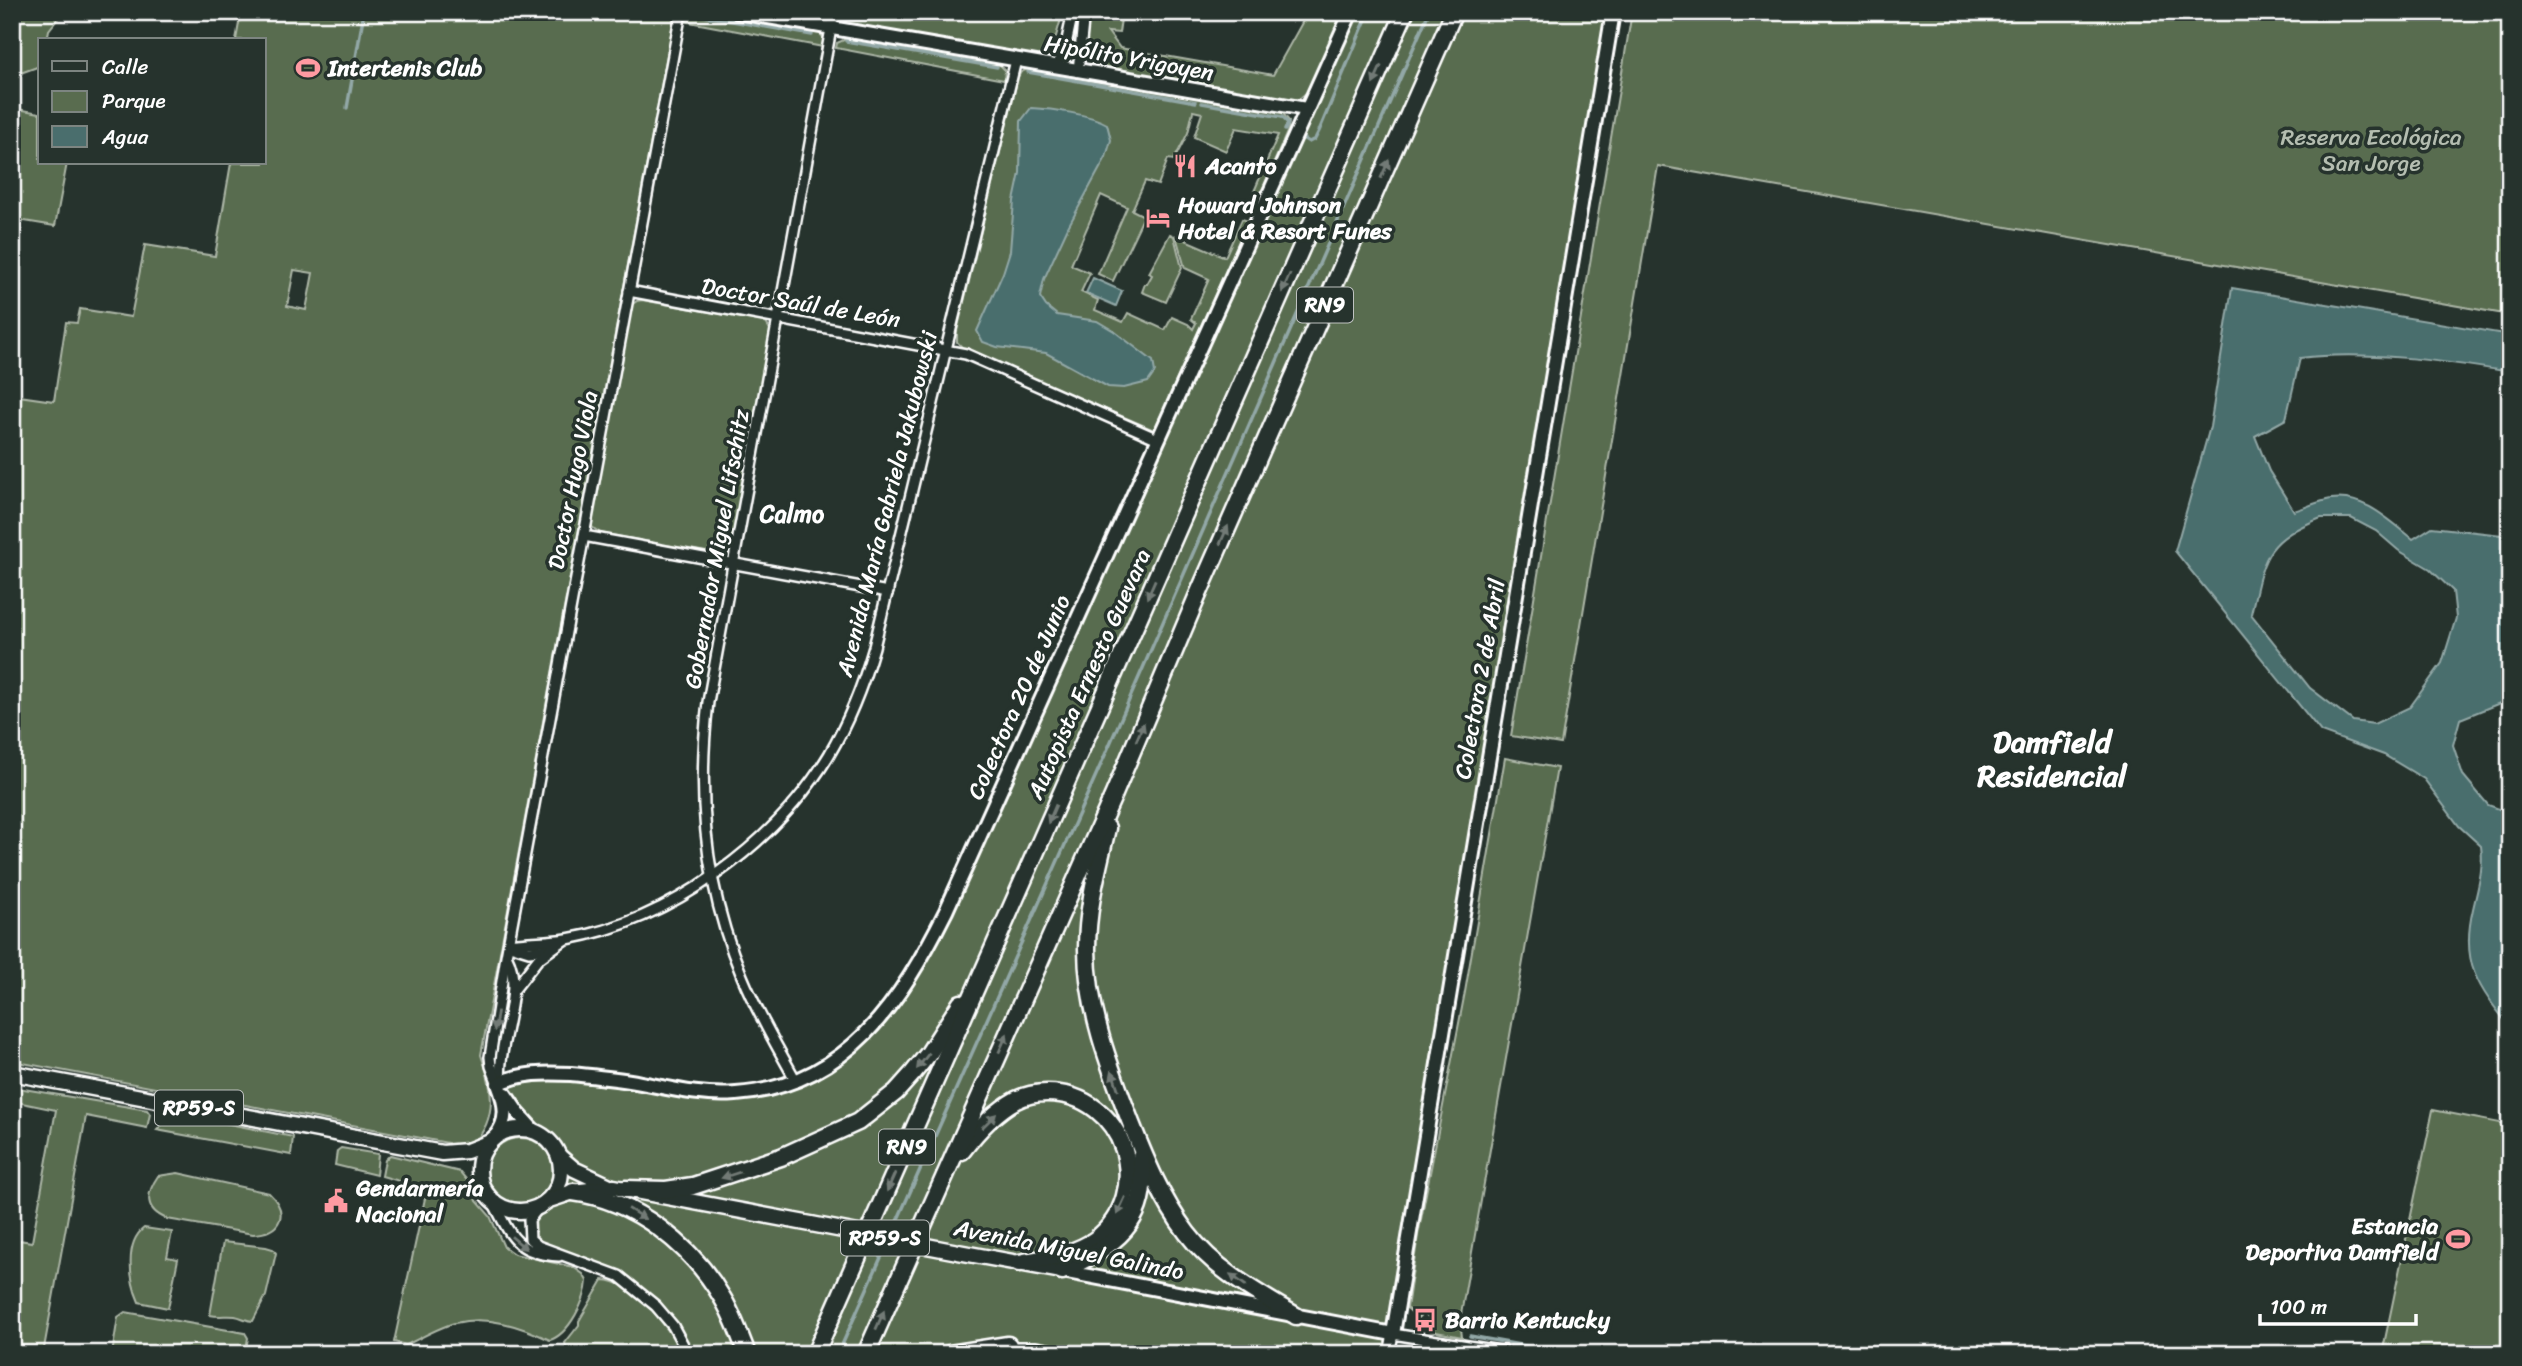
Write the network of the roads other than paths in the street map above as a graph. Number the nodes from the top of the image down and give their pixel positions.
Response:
1 (681, 12) edge
2 (738, 12) edge
3 (834, 12) edge
4 (1073, 12) edge
5 (1084, 12) edge
6 (1351, 12) edge
7 (1405, 12) edge
8 (1454, 12) edge
9 (1613, 12) edge
10 (831, 28) junction
11 (1016, 60) junction
12 (1057, 67) junction
13 (1079, 71) junction
14 (1306, 109) junction
15 (629, 291) junction
16 (779, 319) junction
17 (946, 349) junction
18 (1158, 439) junction
19 (584, 536) junction
20 (734, 563) junction
21 (888, 592) junction
22 (1114, 794) junction
23 (713, 876) junction
24 (566, 939) junction
25 (998, 941) junction
26 (509, 944) junction
27 (550, 949) junction
28 (506, 956) junction
29 (513, 991) junction
30 (12, 1073) edge
31 (796, 1081) junction
32 (500, 1083) junction
33 (535, 1132) junction
34 (492, 1140) junction
35 (1139, 1144) junction
36 (442, 1153) junction
37 (559, 1156) junction
38 (479, 1173) junction
39 (946, 1173) junction
40 (619, 1188) junction
41 (573, 1192) junction
42 (493, 1202) junction
43 (544, 1203) junction
44 (565, 1256) junction
45 (1019, 1263) junction
46 (1062, 1271) junction
47 (1296, 1316) junction
48 (1393, 1334) junction
49 (1008, 1345) junction
50 (688, 1354) edge
51 (747, 1354) edge
52 (816, 1354) edge
53 (866, 1354) edge
54 (950, 1354) edge
55 (991, 1354) edge
56 (1072, 1354) edge
57 (1389, 1354) edge
58 (1518, 1354) edge

1 - 15 street, Doctor Hugo Viola
2 - 10 main road, Hipólito Yrigoyen
3 - 10 street, Gobernador Miguel Lifschitz
4 - 12 street
5 - 13 street
6 - 14 main road, Colectora 20 de Junio
7 -> 25 highway, Autopista Ernesto Guevara / RN9
22 -> 8 highway, RN9
9 - 48 main road, Colectora 2 de Abril
10 - 11 main road, Hipólito Yrigoyen
10 - 16 street, Gobernador Miguel Lifschitz
11 - 12 main road, Hipólito Yrigoyen
11 - 17 street, Avenida María Gabriela Jakubowski
12 - 13 main road, Hipólito Yrigoyen
13 - 14 main road, Hipólito Yrigoyen
14 - 18 main road, Colectora 20 de Junio
15 - 16 street, Doctor Saúl de León
15 - 19 street, Doctor Hugo Viola
16 - 17 street, Doctor Saúl de León
16 - 20 street, Gobernador Miguel Lifschitz
17 - 18 street, Doctor Saúl de León
17 - 21 street, Avenida María Gabriela Jakubowski
18 - 31 main road, Colectora 20 de Junio
19 - 20 street
19 - 26 street, Doctor Hugo Viola
20 - 21 street
20 - 23 street, Gobernador Miguel Lifschitz
21 - 23 street, Avenida María Gabriela Jakubowski
35 -> 22 highway
39 -> 22 highway, RN9
23 - 24 street, Avenida María Gabriela Jakubowski
23 - 31 street, Gobernador Miguel Lifschitz
24 - 26 street, Avenida María Gabriela Jakubowski
24 - 27 street, Avenida María Gabriela Jakubowski
25 -> 40 highway
25 -> 52 highway, Autopista Ernesto Guevara / RN9
26 - 27 street
26 - 28 street, Doctor Hugo Viola
27 - 29 street, Avenida María Gabriela Jakubowski
28 - 29 street, Doctor Hugo Viola
28 -> 32 street, Doctor Hugo Viola
29 - 32 street, Doctor Hugo Viola
30 - 36 main road, RP59-S
31 - 32 main road, Colectora 20 de Junio
32 - 33 main road, Doctor Hugo Viola
32 - 34 main road, Doctor Hugo Viola
33 - 34 main road
33 - 37 main road
34 - 36 main road, RP59-S
34 - 38 main road
35 - 46 highway
47 -> 35 highway
36 - 38 main road, RP59-S
37 - 40 main road, Avenida Miguel Galindo / RP59-S
37 - 43 main road
38 - 42 main road
39 -> 45 highway
53 -> 39 highway, RN9
40 - 41 main road, Avenida Miguel Galindo / RP59-S
40 - 45 main road, Avenida Miguel Galindo / RP59-S, bridge
41 - 43 main road, Avenida Miguel Galindo / RP59-S
41 -> 51 highway
42 - 43 main road
42 -> 44 street
43 - 44 street
44 - 50 street
45 - 46 main road, Avenida Miguel Galindo / RP59-S
46 - 47 main road, Avenida Miguel Galindo / RP59-S
47 - 48 main road, Avenida Miguel Galindo / RP59-S
48 - 57 street, Colectora 2 de Abril
48 - 58 street
49 - 54 highway
49 - 55 street
49 - 56 street

